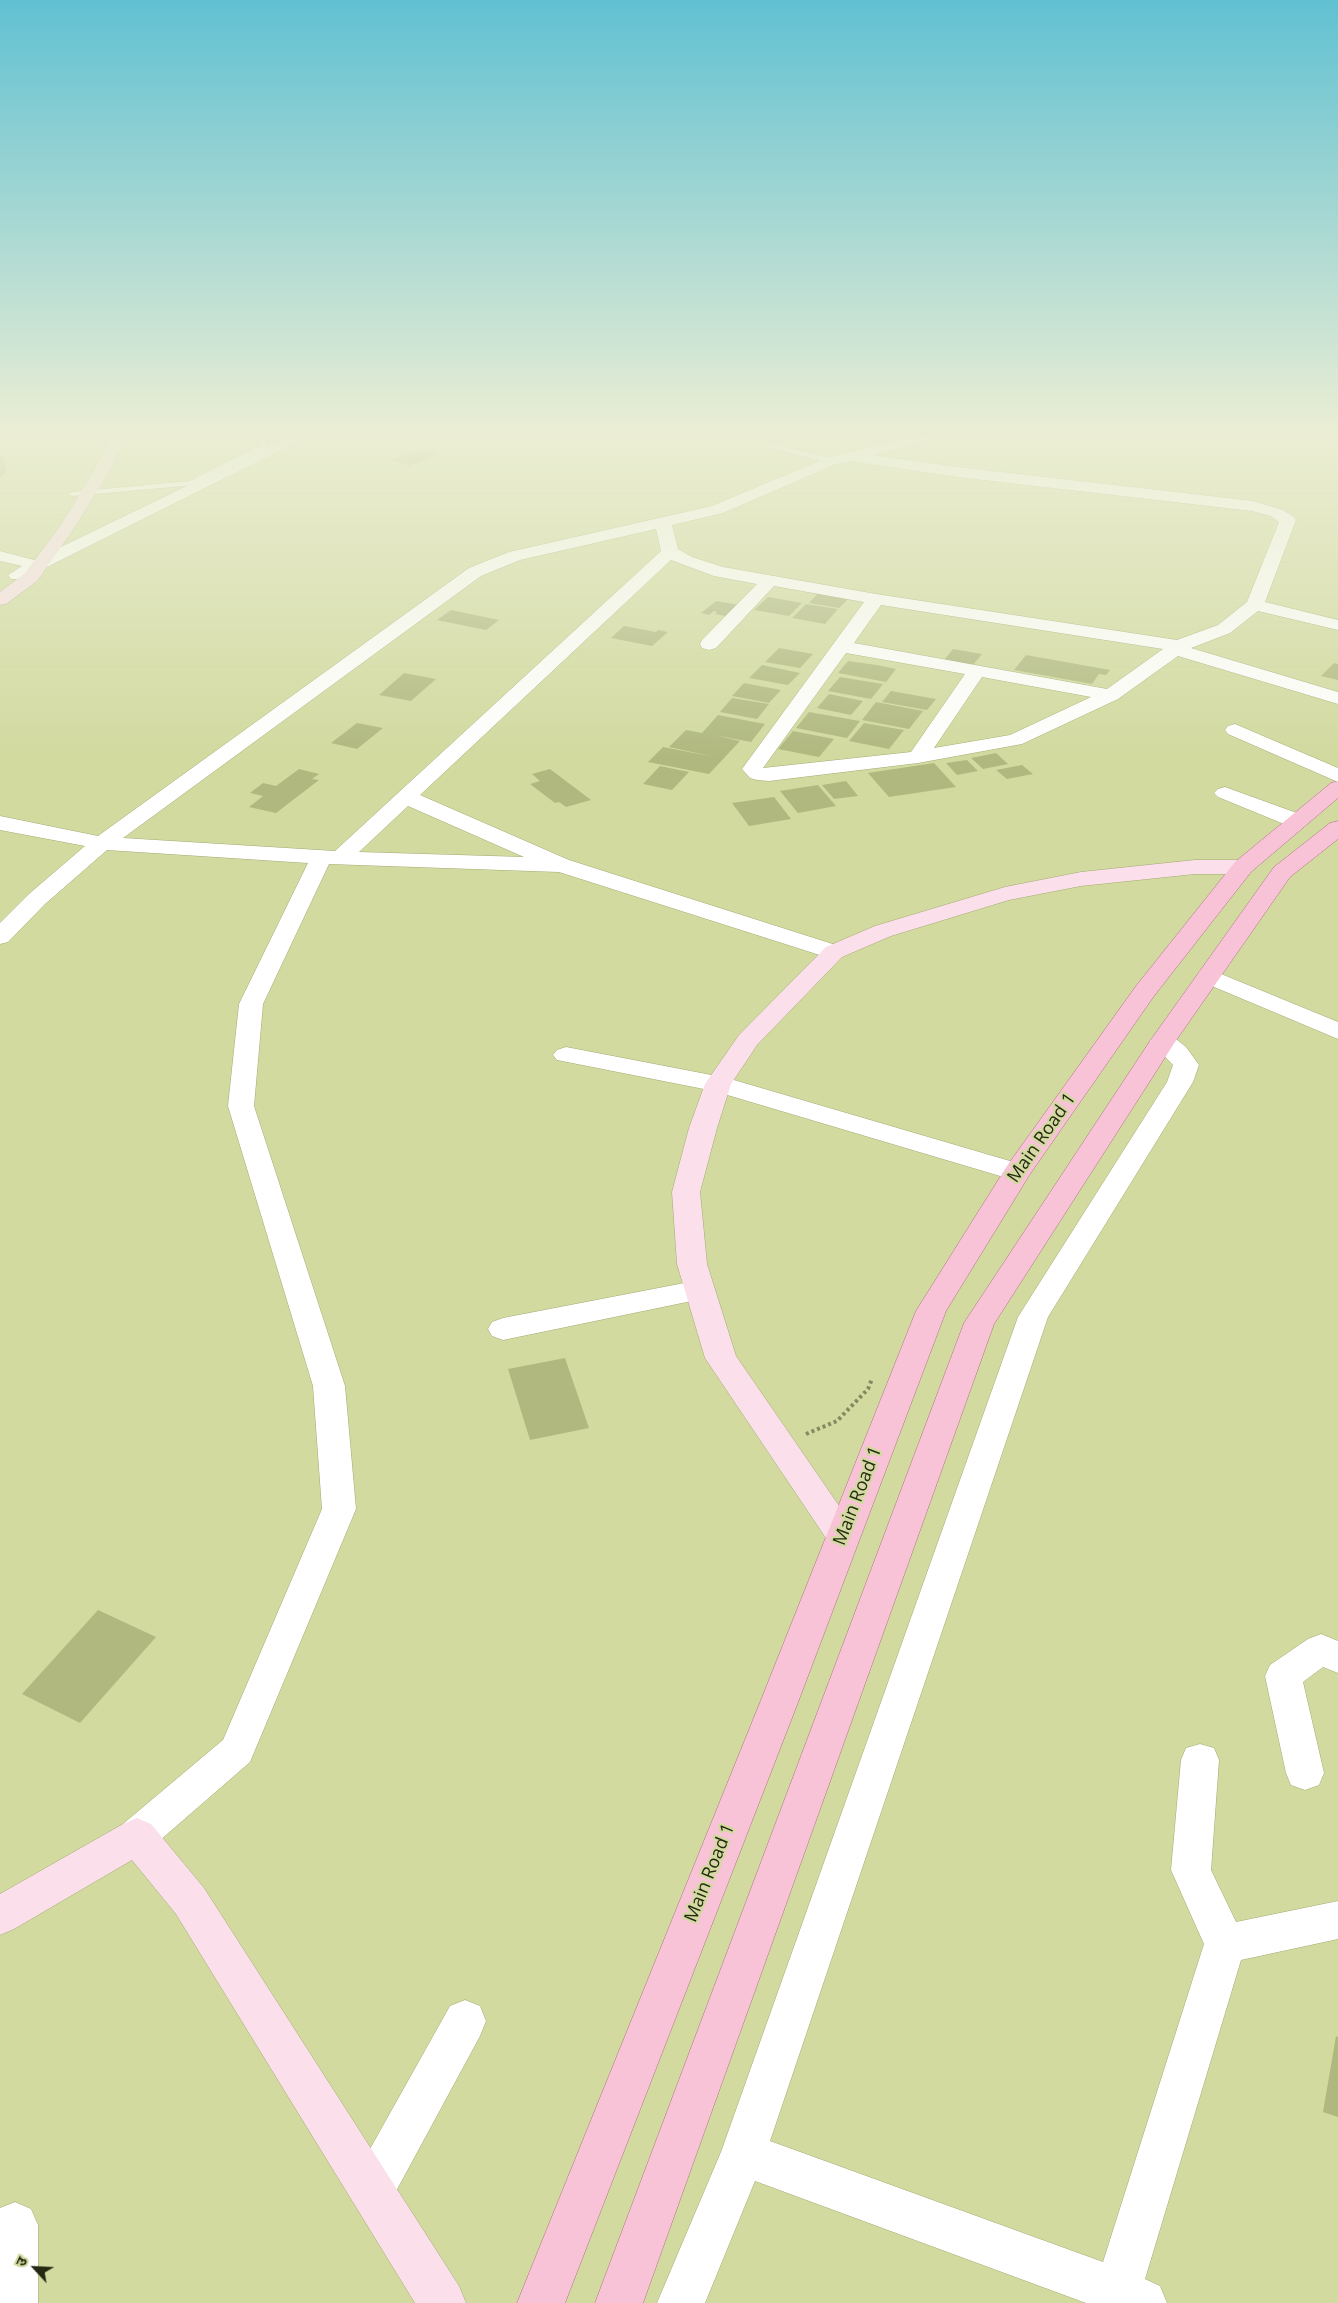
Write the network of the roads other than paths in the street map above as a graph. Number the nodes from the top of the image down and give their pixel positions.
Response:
1 (46, 542) edge
2 (81, 542) edge
3 (572, 542) edge
4 (668, 542) edge
5 (1279, 542) edge
6 (670, 552) junction
7 (0, 556) edge
8 (28, 568) junction
9 (770, 580) junction
10 (0, 588) edge
11 (876, 599) junction
12 (0, 600) edge
13 (1255, 605) junction
14 (1338, 625) edge
15 (709, 644) dead end
16 (841, 646) junction
17 (1177, 648) junction
18 (978, 670) junction
19 (1111, 695) junction
20 (1338, 698) edge
21 (1235, 730) dead end
22 (918, 757) junction
23 (1338, 776) edge
24 (1338, 786) edge
25 (1225, 793) dead end
26 (408, 798) junction
27 (1297, 821) junction
28 (0, 823) edge
29 (1338, 828) edge
30 (102, 843) junction
31 (331, 857) junction
32 (561, 865) junction
33 (1243, 867) junction
34 (0, 938) edge
35 (834, 952) junction
36 (1209, 976) junction
37 (1338, 1031) edge
38 (1163, 1042) junction
39 (566, 1054) dead end
40 (718, 1084) junction
41 (1017, 1172) junction
42 (700, 1290) junction
43 (503, 1329) dead end
44 (842, 1535) junction
45 (1338, 1658) edge
46 (1200, 1760) dead end
47 (1305, 1774) dead end
48 (138, 1836) junction
49 (0, 1916) edge
50 (1338, 1920) edge
51 (1225, 1944) junction
52 (465, 2021) dead end
53 (743, 2154) junction
54 (372, 2190) junction
55 (15, 2225) dead end
56 (1130, 2297) edge
57 (14, 2303) edge
58 (442, 2303) edge
59 (541, 2303) edge
60 (619, 2303) edge
61 (682, 2303) edge

1 - 8 street
2 - 8 street
3 - 30 street
4 - 6 street
5 - 13 street
6 - 9 street
6 - 26 street
7 - 8 street
8 - 10 street
8 - 12 street
9 - 11 street
9 - 15 street
11 - 16 street
11 - 17 street
13 - 14 street
13 - 17 street
16 - 18 street
16 - 22 street
17 - 19 street
17 - 20 street
18 - 19 street
18 - 22 street
19 - 22 street
21 - 23 street
24 - 27 main road, Main Road 1
25 - 27 street
26 - 31 street
26 - 32 street
27 - 33 main road, Main Road 1
28 - 30 street
29 - 36 main road
30 - 31 street
30 - 34 street
31 - 32 street
31 - 48 street
32 - 35 street
33 - 35 street
33 - 41 main road, Main Road 1
35 - 40 street
36 - 37 street
36 - 38 main road
38 - 53 street
38 - 60 main road
39 - 40 street
40 - 41 street
40 - 42 street
41 - 44 main road, Main Road 1
42 - 43 street
42 - 44 street
44 - 59 main road, Main Road 1
45 - 47 street
46 - 51 street
48 - 49 street
48 - 54 street
50 - 51 street
51 - 56 street
52 - 54 street
53 - 56 street
53 - 61 street
54 - 58 street
55 - 57 street

